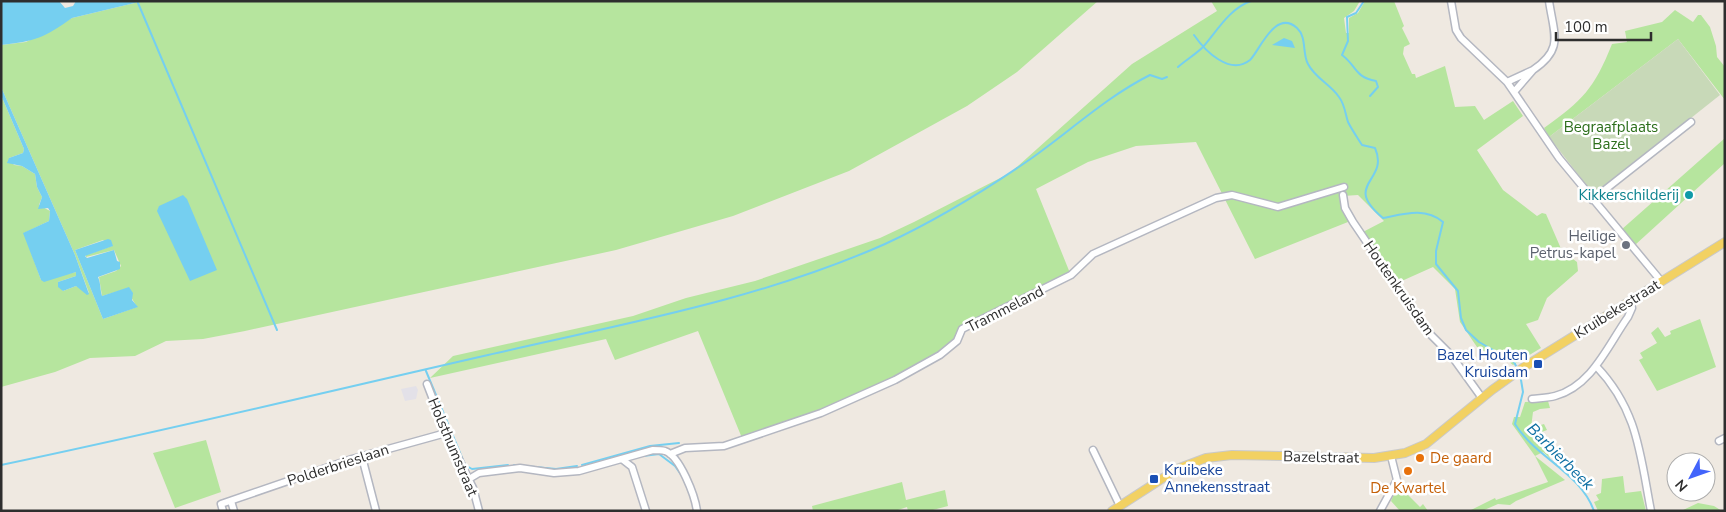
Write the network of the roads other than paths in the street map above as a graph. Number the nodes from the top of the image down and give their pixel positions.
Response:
1 (1451, 1) edge
2 (1550, 1) edge
3 (1533, 70) junction
4 (1506, 82) junction
5 (1514, 92) junction
6 (1691, 122) dead end
7 (1344, 187) dead end
8 (1343, 195) dead end
9 (1592, 200) junction
10 (1725, 242) edge
11 (1661, 281) junction
12 (1630, 301) junction
13 (1596, 366) junction
14 (1510, 377) joint
15 (427, 384) dead end
16 (1482, 398) junction
17 (1532, 399) dead end
18 (446, 433) junction
19 (1093, 450) dead end
20 (670, 454) junction
21 (362, 456) junction
22 (1391, 456) junction
23 (623, 460) junction
24 (469, 478) junction
25 (231, 501) junction
26 (1120, 506) junction
27 (223, 511) edge
28 (234, 511) edge
29 (376, 511) edge
30 (478, 511) edge
31 (646, 511) edge
32 (697, 511) edge
33 (1112, 511) edge
34 (1380, 511) edge
35 (1651, 511) edge

1 - 4 street
2 - 3 street
3 - 4 street
3 - 5 street
4 - 5 street
5 - 9 street
6 - 9 street
7 - 20 street, Trammeland
8 - 16 street, Houtenkruisdam
9 - 11 street
10 - 11 main road, Kruibekestraat
11 - 12 main road, Kruibekestraat
12 - 13 street
12 - 14 main road, Kruibekestraat
13 - 17 street
13 - 35 street
14 - 16 main road, Bazelstraat
15 - 18 street, Holsthumstraat
16 - 22 main road, Bazelstraat
18 - 21 street, Polderbrieslaan
18 - 24 street, Holsthumstraat
19 - 26 street
20 - 23 street, Trammeland
20 - 32 street
21 - 25 street, Polderbrieslaan
21 - 29 street
22 - 26 main road, Bazelstraat
22 - 34 street
23 - 24 street, Trammeland
23 - 31 street
24 - 30 street, Holsthumstraat
25 - 27 street
25 - 28 street
26 - 33 main road, Bazelstraat

